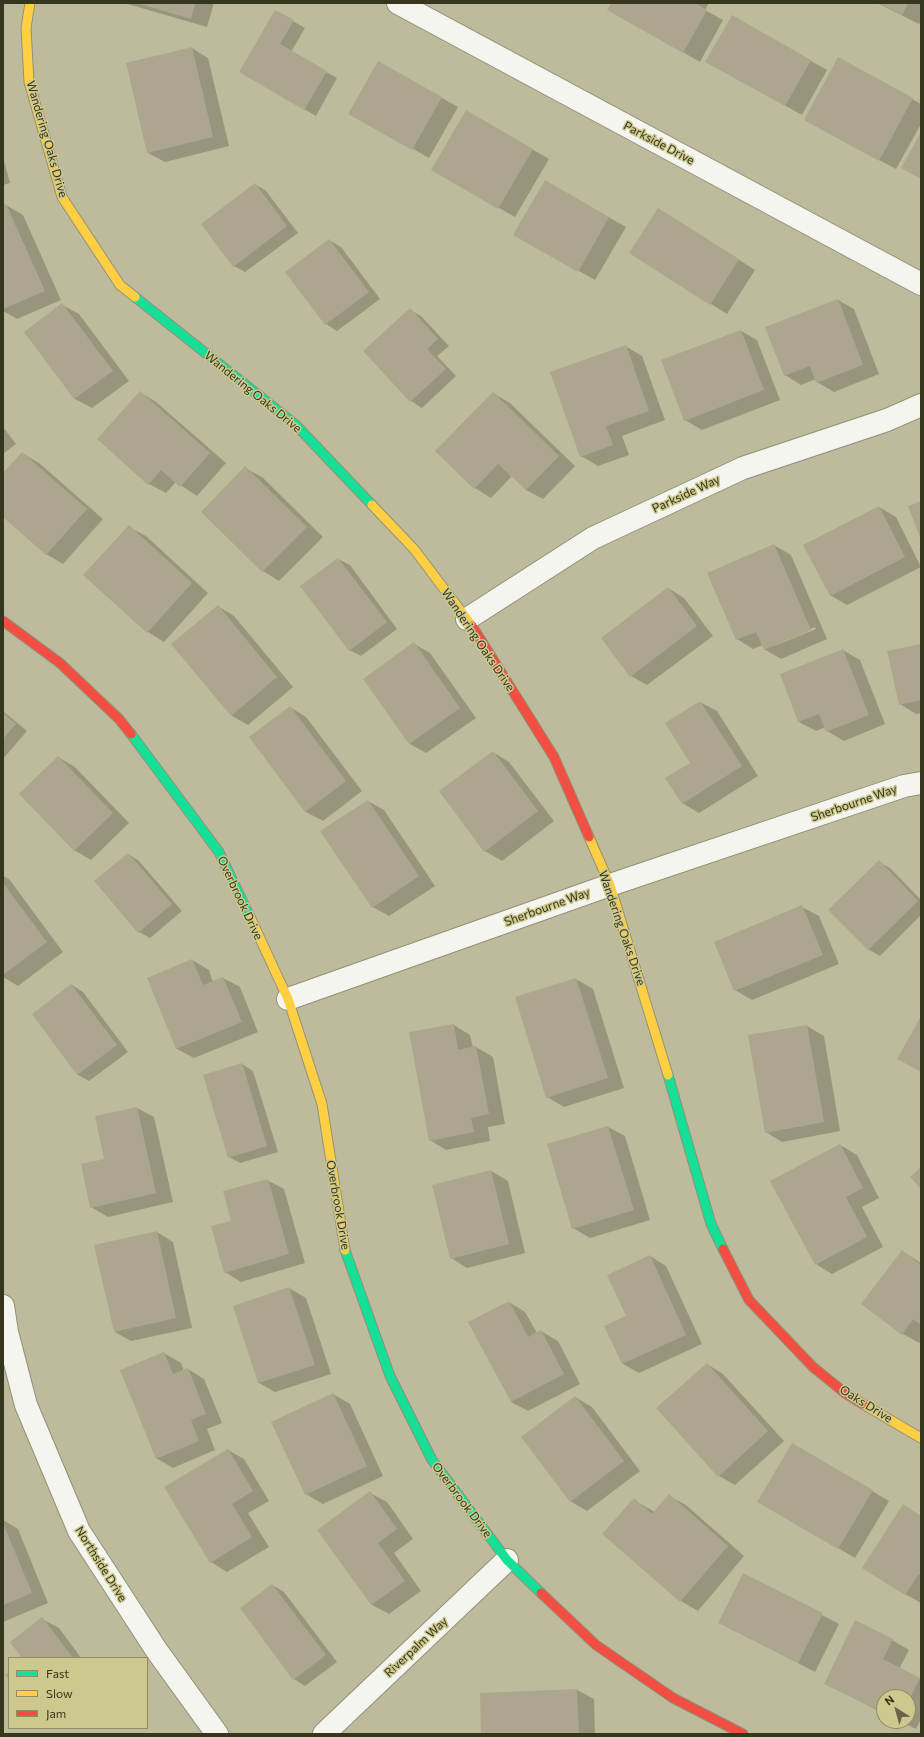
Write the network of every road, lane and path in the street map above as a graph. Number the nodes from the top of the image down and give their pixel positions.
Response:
1 (30, 3) edge
2 (398, 3) edge
3 (921, 284) edge
4 (921, 405) edge
5 (467, 619) junction
6 (3, 620) edge
7 (921, 783) edge
8 (610, 885) junction
9 (288, 999) junction
10 (3, 1306) edge
11 (813, 1367) joint
12 (921, 1438) edge
13 (508, 1560) junction
14 (217, 1734) edge
15 (324, 1734) edge
16 (743, 1734) edge

1 - 5 street, Wandering Oaks Drive
2 - 3 street, Parkside Drive
4 - 5 street, Parkside Way
5 - 8 street, Wandering Oaks Drive
6 - 9 street, Overbrook Drive
7 - 8 street, Sherbourne Way
8 - 9 street, Sherbourne Way
8 - 11 street, Wandering Oaks Drive
9 - 13 street, Overbrook Drive
10 - 14 street, Northside Drive
11 - 12 street, Oaks Drive
13 - 15 street, Riverpalm Way
13 - 16 street, Overbrook Drive

